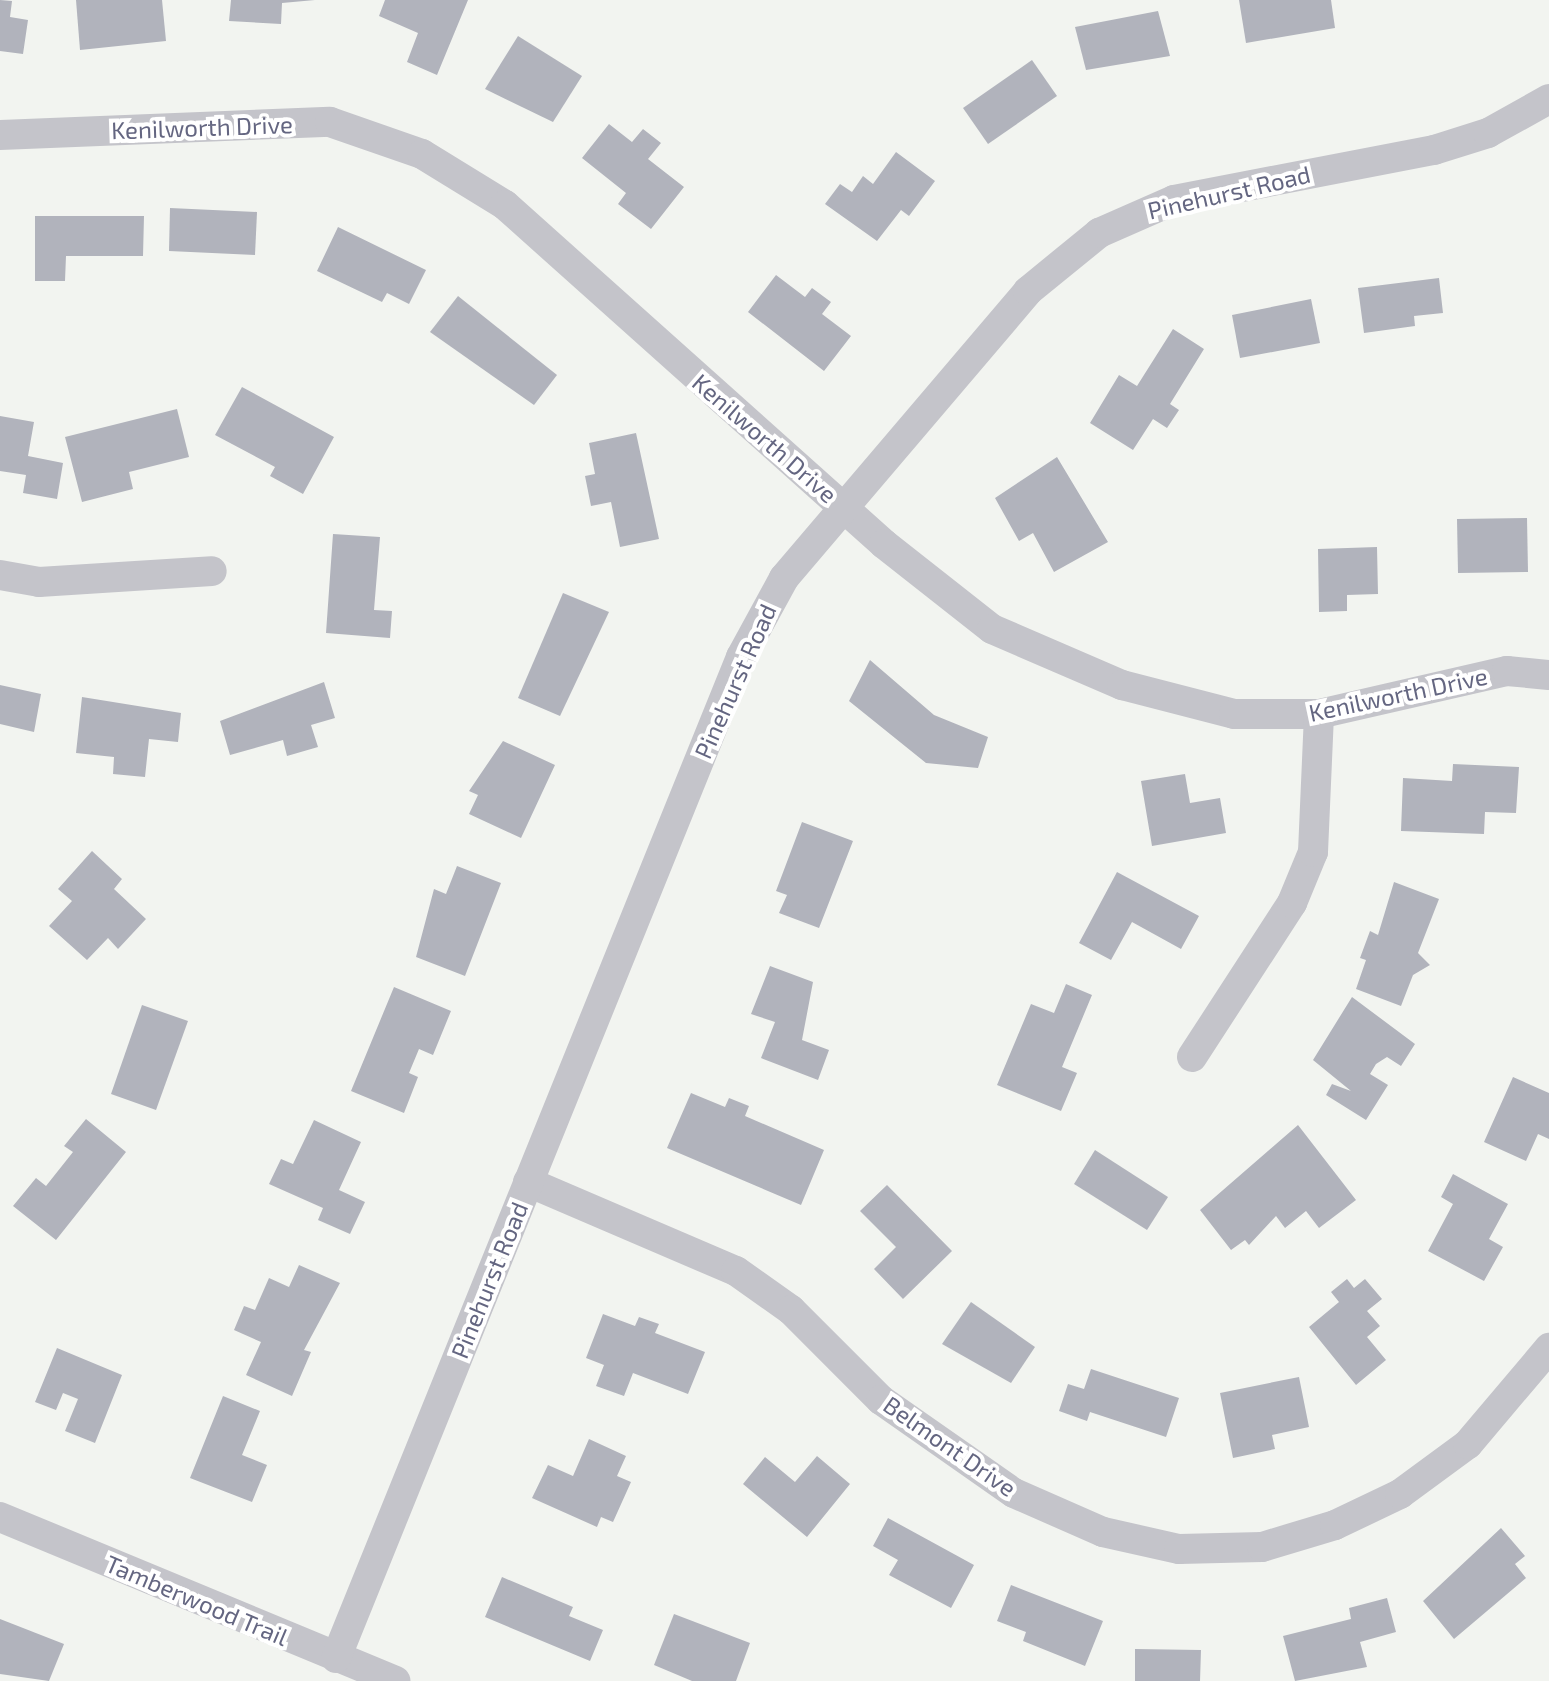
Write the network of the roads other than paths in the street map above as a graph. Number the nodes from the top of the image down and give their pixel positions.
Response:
1 (1549, 99) edge
2 (0, 135) edge
3 (843, 505) junction
4 (212, 571) dead end
5 (0, 575) edge
6 (1549, 675) edge
7 (1319, 714) junction
8 (1192, 1057) dead end
9 (528, 1182) junction
10 (1549, 1348) edge
11 (0, 1517) edge
12 (336, 1658) junction
13 (395, 1681) edge

1 - 3 street, Pinehurst Road
2 - 3 street, Kenilworth Drive
3 - 7 street, Kenilworth Drive
3 - 9 street, Pinehurst Road
4 - 5 street
6 - 7 street, Kenilworth Drive
7 - 8 street
9 - 10 street, Belmont Drive
9 - 12 street, Pinehurst Road
11 - 12 street, Tamberwood Trail
12 - 13 street, Tamberwood Trail

